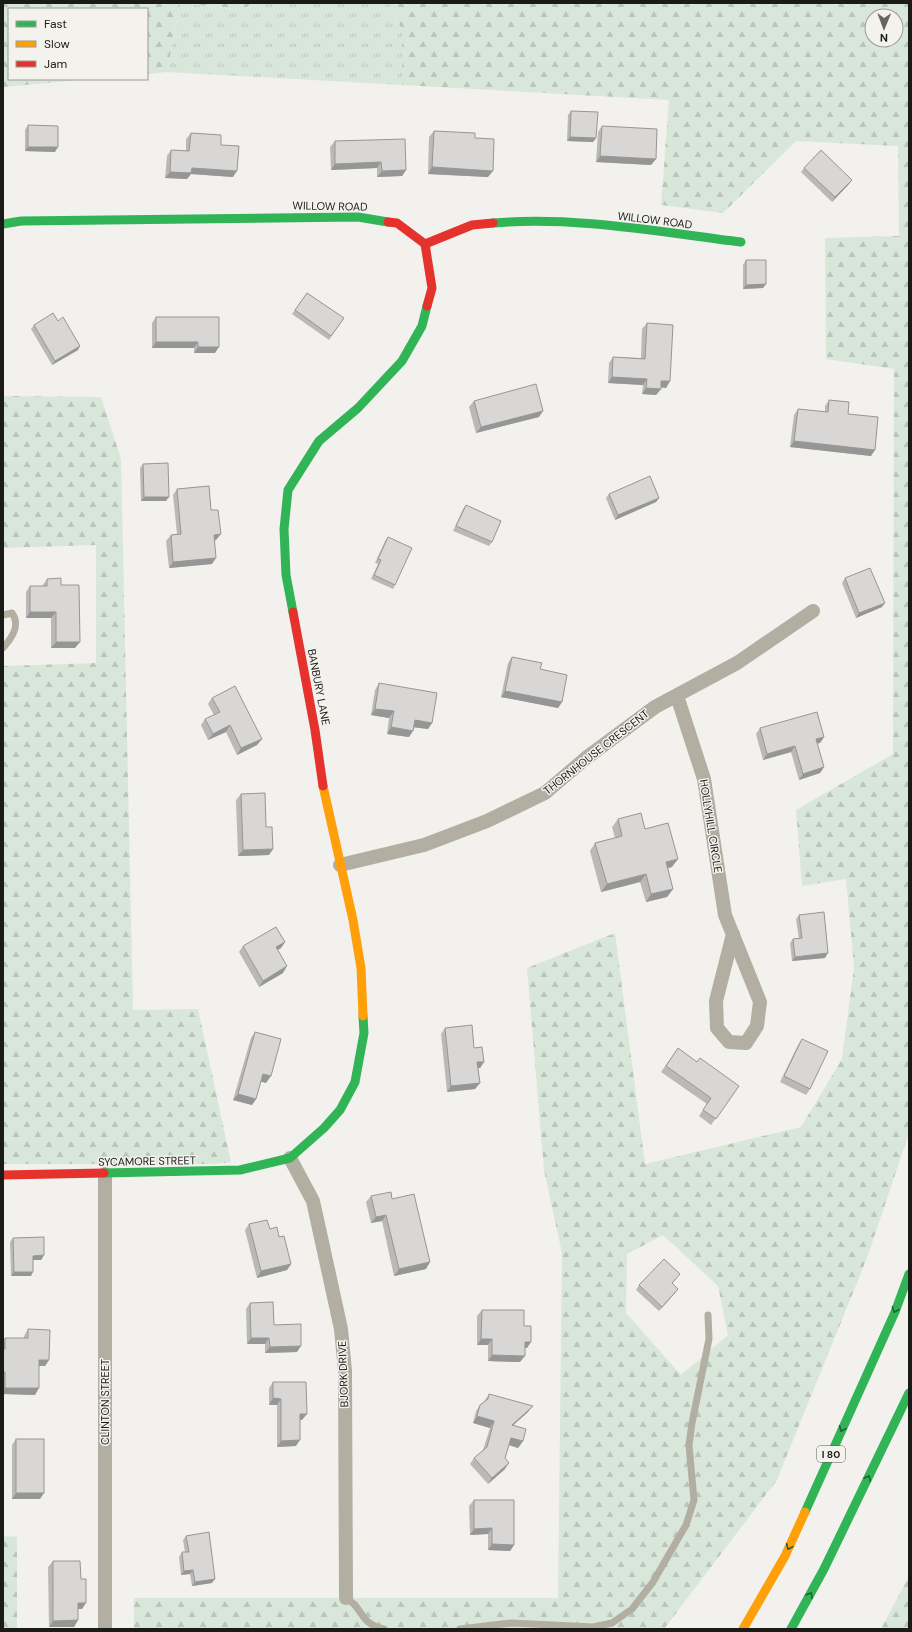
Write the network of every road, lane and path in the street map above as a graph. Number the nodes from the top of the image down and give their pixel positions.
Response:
1 (3, 224) edge
2 (741, 242) dead end
3 (425, 244) junction
4 (813, 611) dead end
5 (3, 615) edge
6 (3, 648) edge
7 (677, 696) junction
8 (340, 865) junction
9 (733, 934) junction
10 (290, 1158) junction
11 (104, 1174) junction
12 (3, 1175) edge
13 (909, 1274) edge
14 (708, 1315) dead end
15 (909, 1393) edge
16 (346, 1598) joint
17 (105, 1629) edge
18 (384, 1629) edge
19 (460, 1629) edge
20 (743, 1629) edge
21 (791, 1629) edge

1 - 3 main road, WILLOW ROAD
2 - 3 main road, WILLOW ROAD
3 - 8 main road, BANBURY LANE
4 - 7 street, THORNHOUSE CRESCENT
5 - 6 lane
7 - 8 street, THORNHOUSE CRESCENT
7 - 9 street, HOLLYHILL CIRCLE
8 - 10 main road, BANBURY LANE
9 - 9 street, HOLLYHILL CIRCLE
10 - 11 main road, SYCAMORE STREET
10 - 16 street, BJORK DRIVE
11 - 12 main road, SYCAMORE STREET
11 - 17 street, CLINTON STREET
13 -> 20 main road, I 80
14 - 19 lane
21 -> 15 main road
16 - 18 lane

